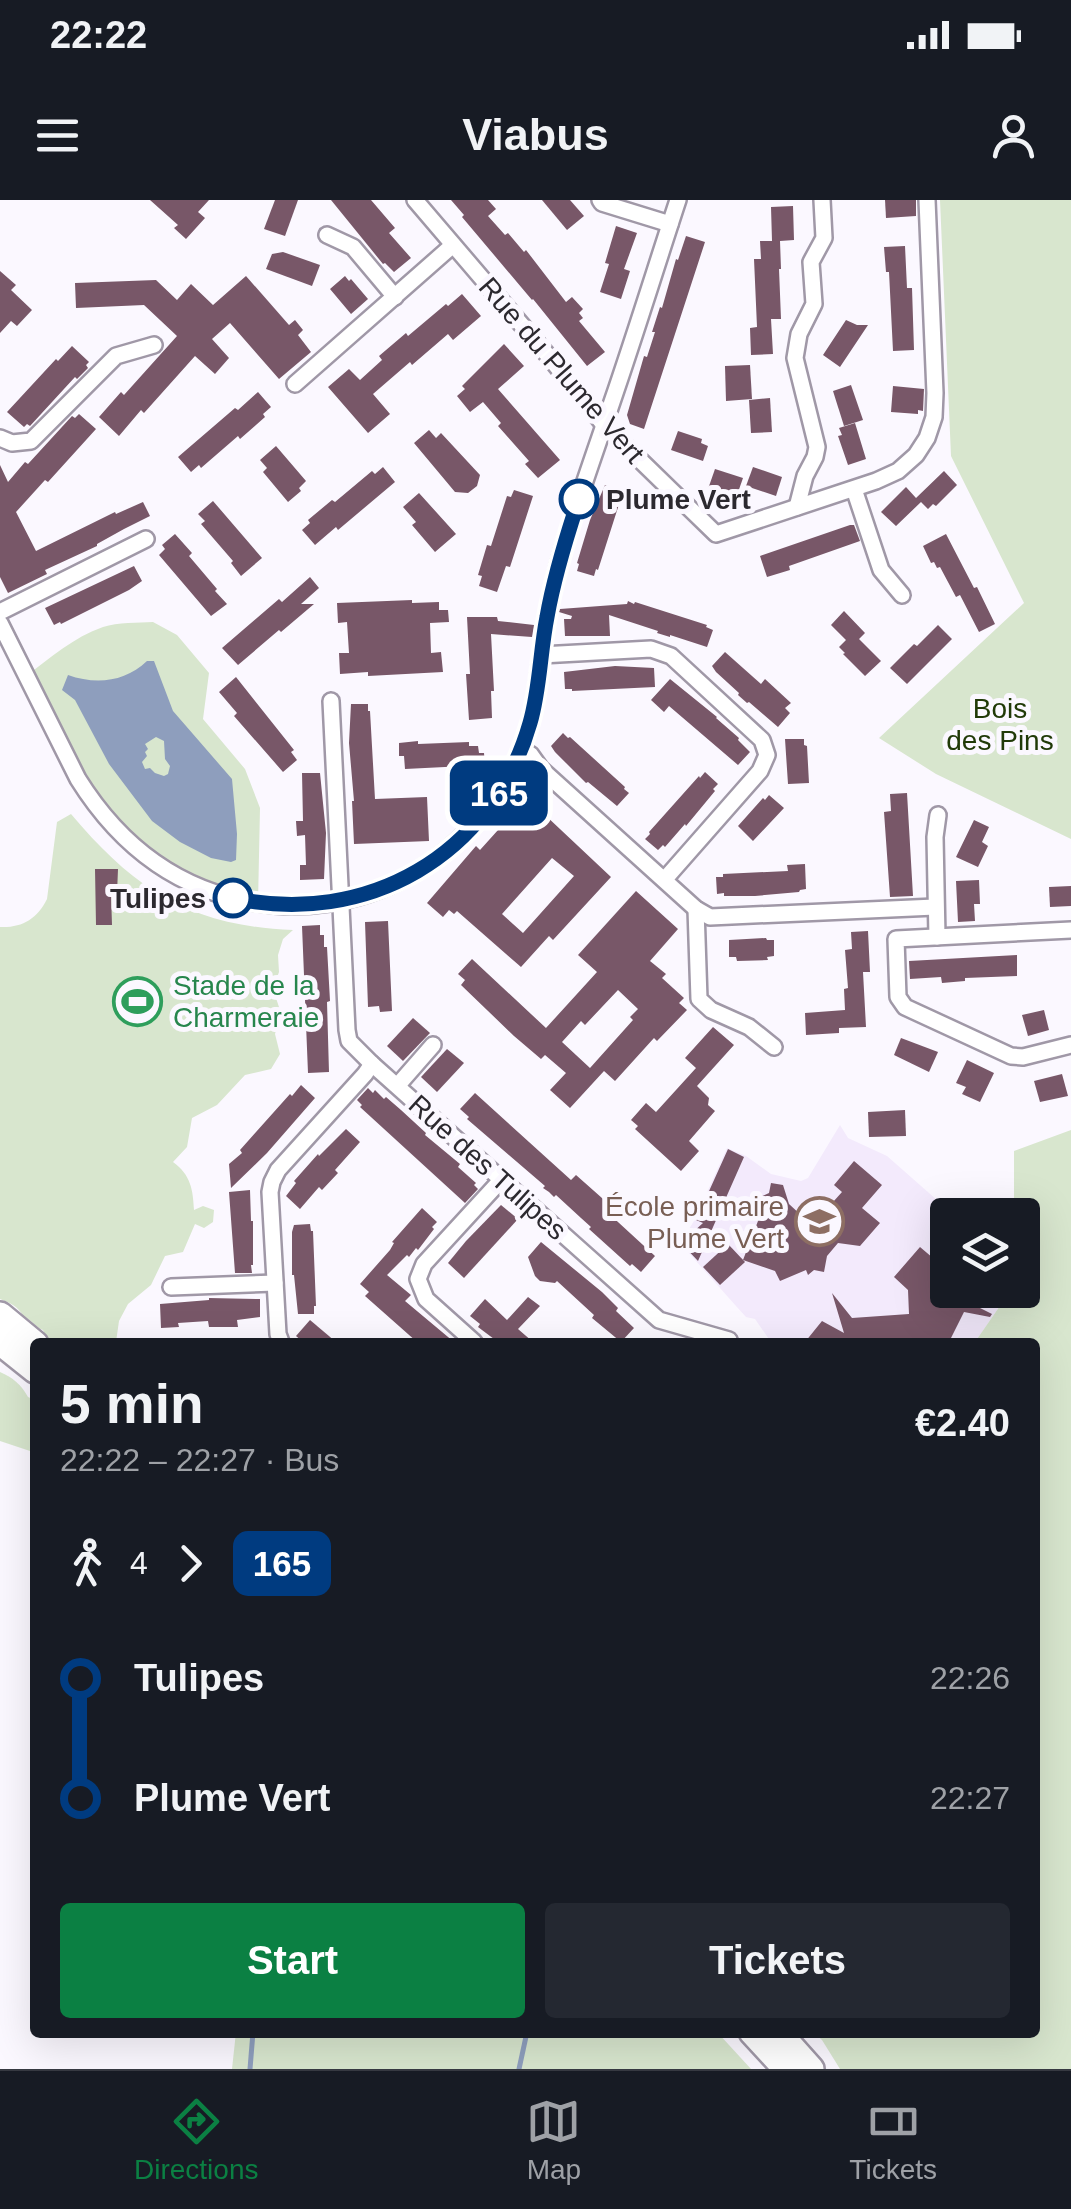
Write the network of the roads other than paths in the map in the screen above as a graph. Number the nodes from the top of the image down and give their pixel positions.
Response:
1 (415, 200) edge
2 (600, 200) edge
3 (678, 200) edge
4 (822, 200) edge
5 (926, 200) edge
6 (670, 224) junction
7 (326, 235) dead end
8 (453, 244) junction
9 (395, 297) junction
10 (154, 345) dead end
11 (295, 384) dead end
12 (604, 425) junction
13 (0, 438) edge
14 (854, 488) junction
15 (798, 507) junction
16 (146, 539) dead end
17 (902, 595) dead end
18 (0, 612) edge
19 (0, 622) edge
20 (4, 645) edge
21 (541, 655) junction
22 (331, 700) dead end
23 (521, 748) junction
24 (938, 814) dead end
25 (664, 879) junction
26 (342, 901) junction
27 (935, 907) junction
28 (696, 909) junction
29 (895, 909) junction
30 (1071, 930) edge
31 (937, 937) junction
32 (896, 939) junction
33 (433, 1045) dead end
34 (1071, 1046) edge
35 (774, 1047) dead end
36 (372, 1064) junction
37 (398, 1086) junction
38 (502, 1179) junction
39 (275, 1283) junction
40 (172, 1288) dead end
41 (0, 1315) edge
42 (281, 1338) edge
43 (469, 1338) edge
44 (722, 1338) edge
45 (30, 1340) edge
46 (0, 1342) edge
47 (30, 1366) edge
48 (758, 2038) edge
49 (783, 2038) edge
50 (786, 2069) edge
51 (811, 2069) edge

1 - 8 street, Rue du Plume Vert
2 - 6 street
3 - 6 street
4 - 15 street
5 - 14 street
6 - 12 street
7 - 9 street
8 - 9 street
8 - 12 street, Rue du Plume Vert
9 - 11 street
10 - 13 street
12 - 15 street, Rue du Plume Vert
12 - 21 street
14 - 15 street
14 - 17 street
16 - 18 street
19 - 20 street
20 - 26 street
21 - 23 street
21 - 25 street
22 - 26 street, Rue des Tulipes
23 - 25 street
23 - 26 street
24 - 27 street
25 - 28 street
26 - 36 street, Rue des Tulipes
27 - 29 street
27 - 31 street
28 - 29 street
28 - 35 street
29 - 32 street
30 - 31 street
31 - 32 street
32 - 34 street
33 - 37 street, Rue des Tulipes
36 - 37 street, Rue des Tulipes
36 - 39 street
37 - 38 street, Rue des Tulipes
38 - 43 street
38 - 44 street, Rue des Tulipes
39 - 40 street
39 - 42 street
41 - 45 highway
46 - 47 highway
48 - 50 highway
49 - 51 highway

